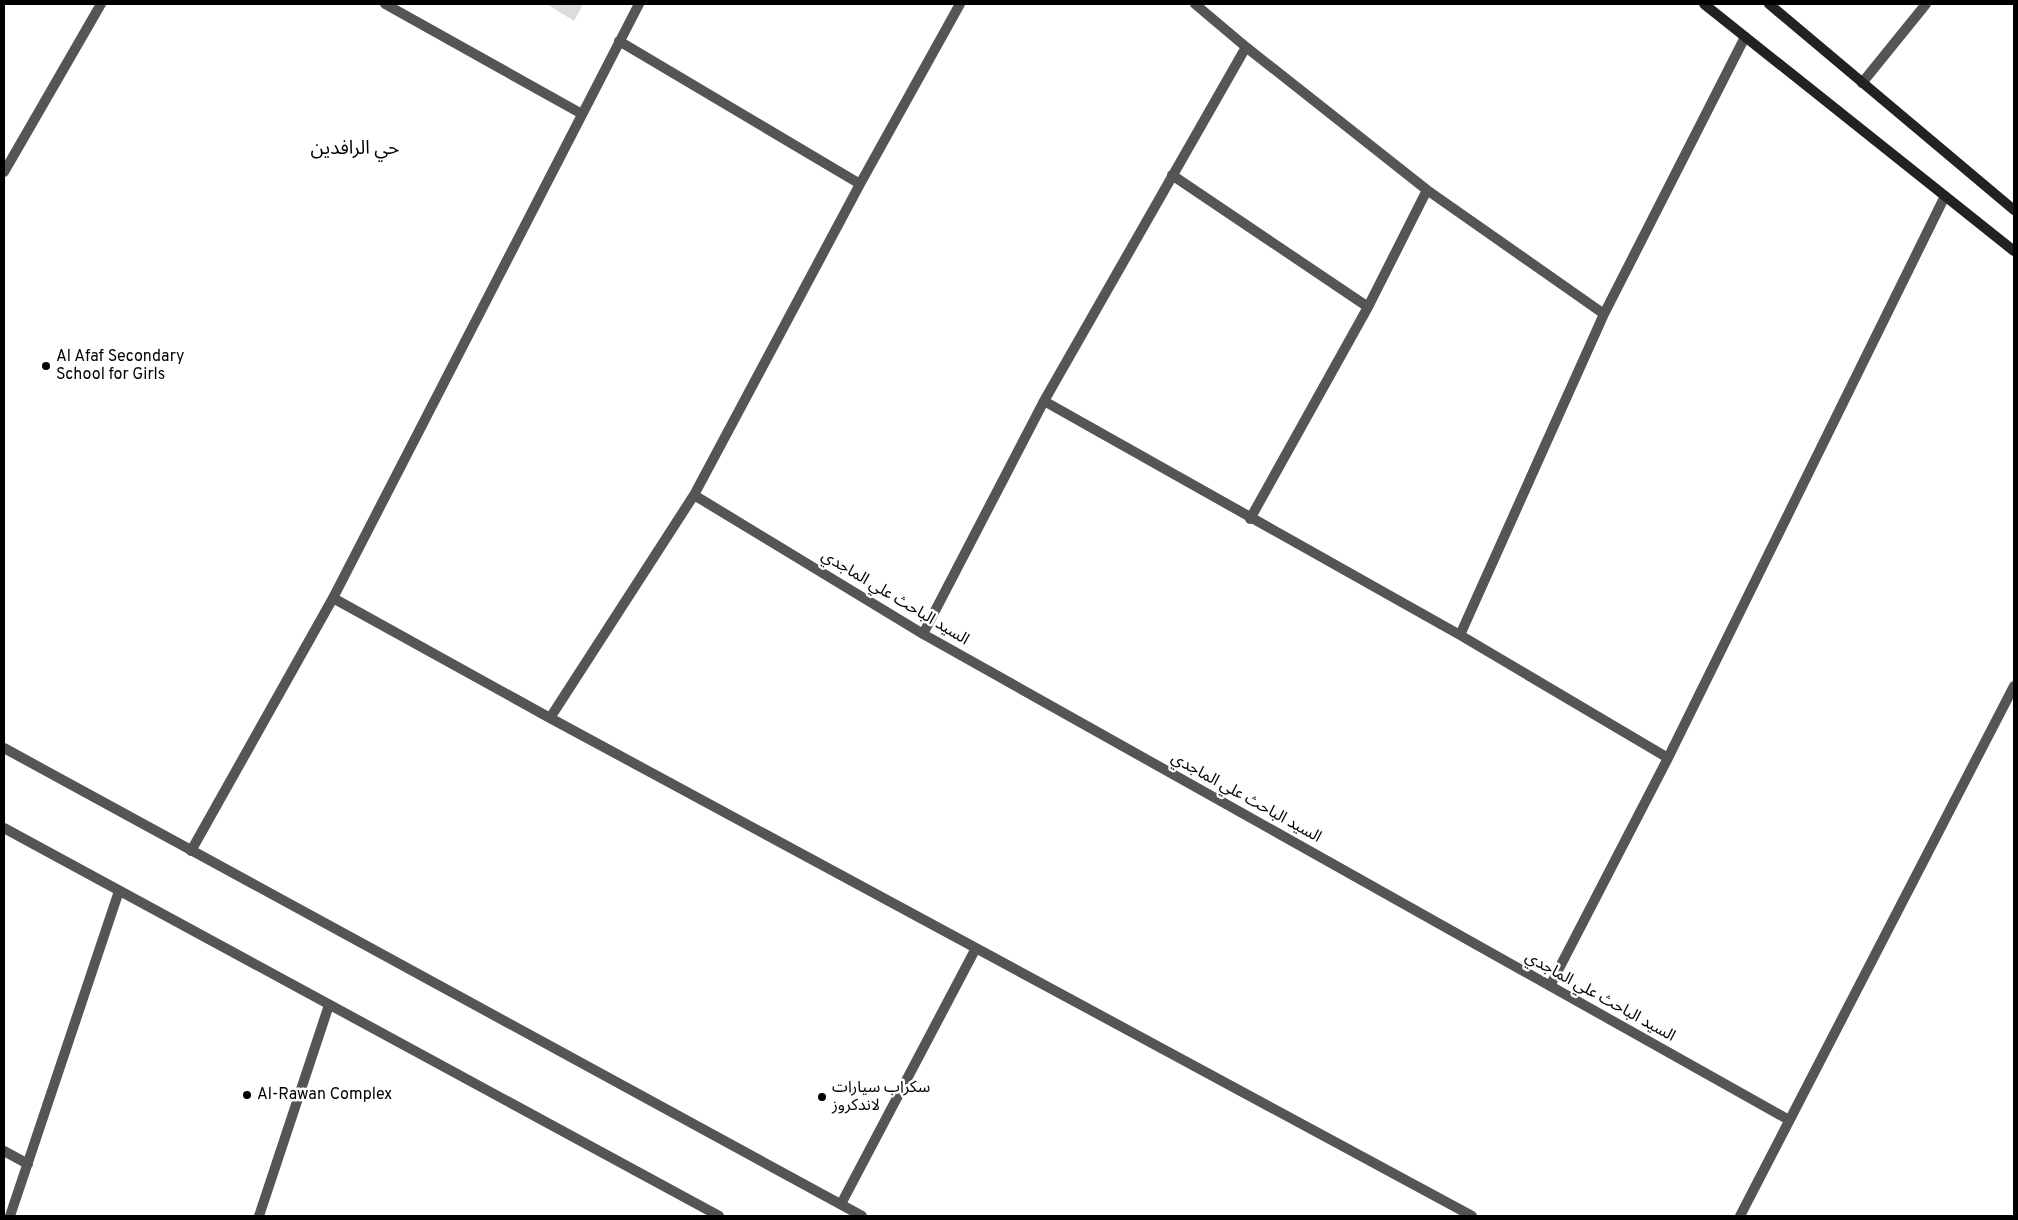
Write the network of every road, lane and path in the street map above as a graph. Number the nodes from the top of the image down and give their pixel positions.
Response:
1 (101, 4) edge
2 (385, 4) edge
3 (639, 4) edge
4 (960, 4) edge
5 (1195, 4) edge
6 (1704, 4) edge
7 (1769, 4) edge
8 (1926, 4) edge
9 (1745, 36) junction
10 (619, 41) junction
11 (1246, 47) junction
12 (1862, 83) junction
13 (582, 114) junction
14 (4, 172) edge
15 (1172, 175) junction
16 (860, 184) junction
17 (1427, 190) junction
18 (1945, 196) junction
19 (2014, 210) edge
20 (2014, 252) edge
21 (1368, 307) junction
22 (1604, 314) junction
23 (1044, 401) junction
24 (694, 495) junction
25 (1250, 519) junction
26 (333, 598) junction
27 (923, 634) junction
28 (1460, 636) junction
29 (2014, 686) edge
30 (550, 718) junction
31 (4, 748) edge
32 (1668, 758) junction
33 (4, 828) edge
34 (191, 851) junction
35 (119, 891) junction
36 (976, 948) junction
37 (1550, 986) junction
38 (329, 1005) junction
39 (1789, 1120) junction
40 (4, 1151) edge
41 (28, 1164) junction
42 (841, 1204) junction
43 (10, 1216) edge
44 (259, 1216) edge
45 (719, 1216) edge
46 (862, 1216) edge
47 (1472, 1216) edge
48 (1740, 1216) edge

1 - 14 street
2 - 13 street
3 - 10 street
4 - 16 street
5 - 11 street
6 - 9 main road
7 - 12 main road
8 - 12 street
9 - 18 main road
9 - 22 street
10 - 13 street
10 - 16 street
11 - 15 street
11 - 17 street
12 - 19 main road
13 - 26 street
15 - 21 street
15 - 23 street
16 - 24 street
17 - 21 street
17 - 22 street
18 - 20 main road
18 - 32 street
21 - 25 street
22 - 28 street
23 - 25 street
23 - 27 street
24 - 27 street, السيد الباحث علي الماجدي
24 - 30 street
25 - 28 street
26 - 30 street
26 - 34 street
27 - 37 street, السيد الباحث علي الماجدي
28 - 32 street
29 - 39 street
30 - 36 street
31 - 34 street
32 - 37 street
33 - 35 street
34 - 42 street
35 - 38 street
35 - 41 street
36 - 42 street
36 - 47 street
37 - 39 street, السيد الباحث علي الماجدي
38 - 44 street
38 - 45 street
39 - 48 street
40 - 41 street
41 - 43 street
42 - 46 street

